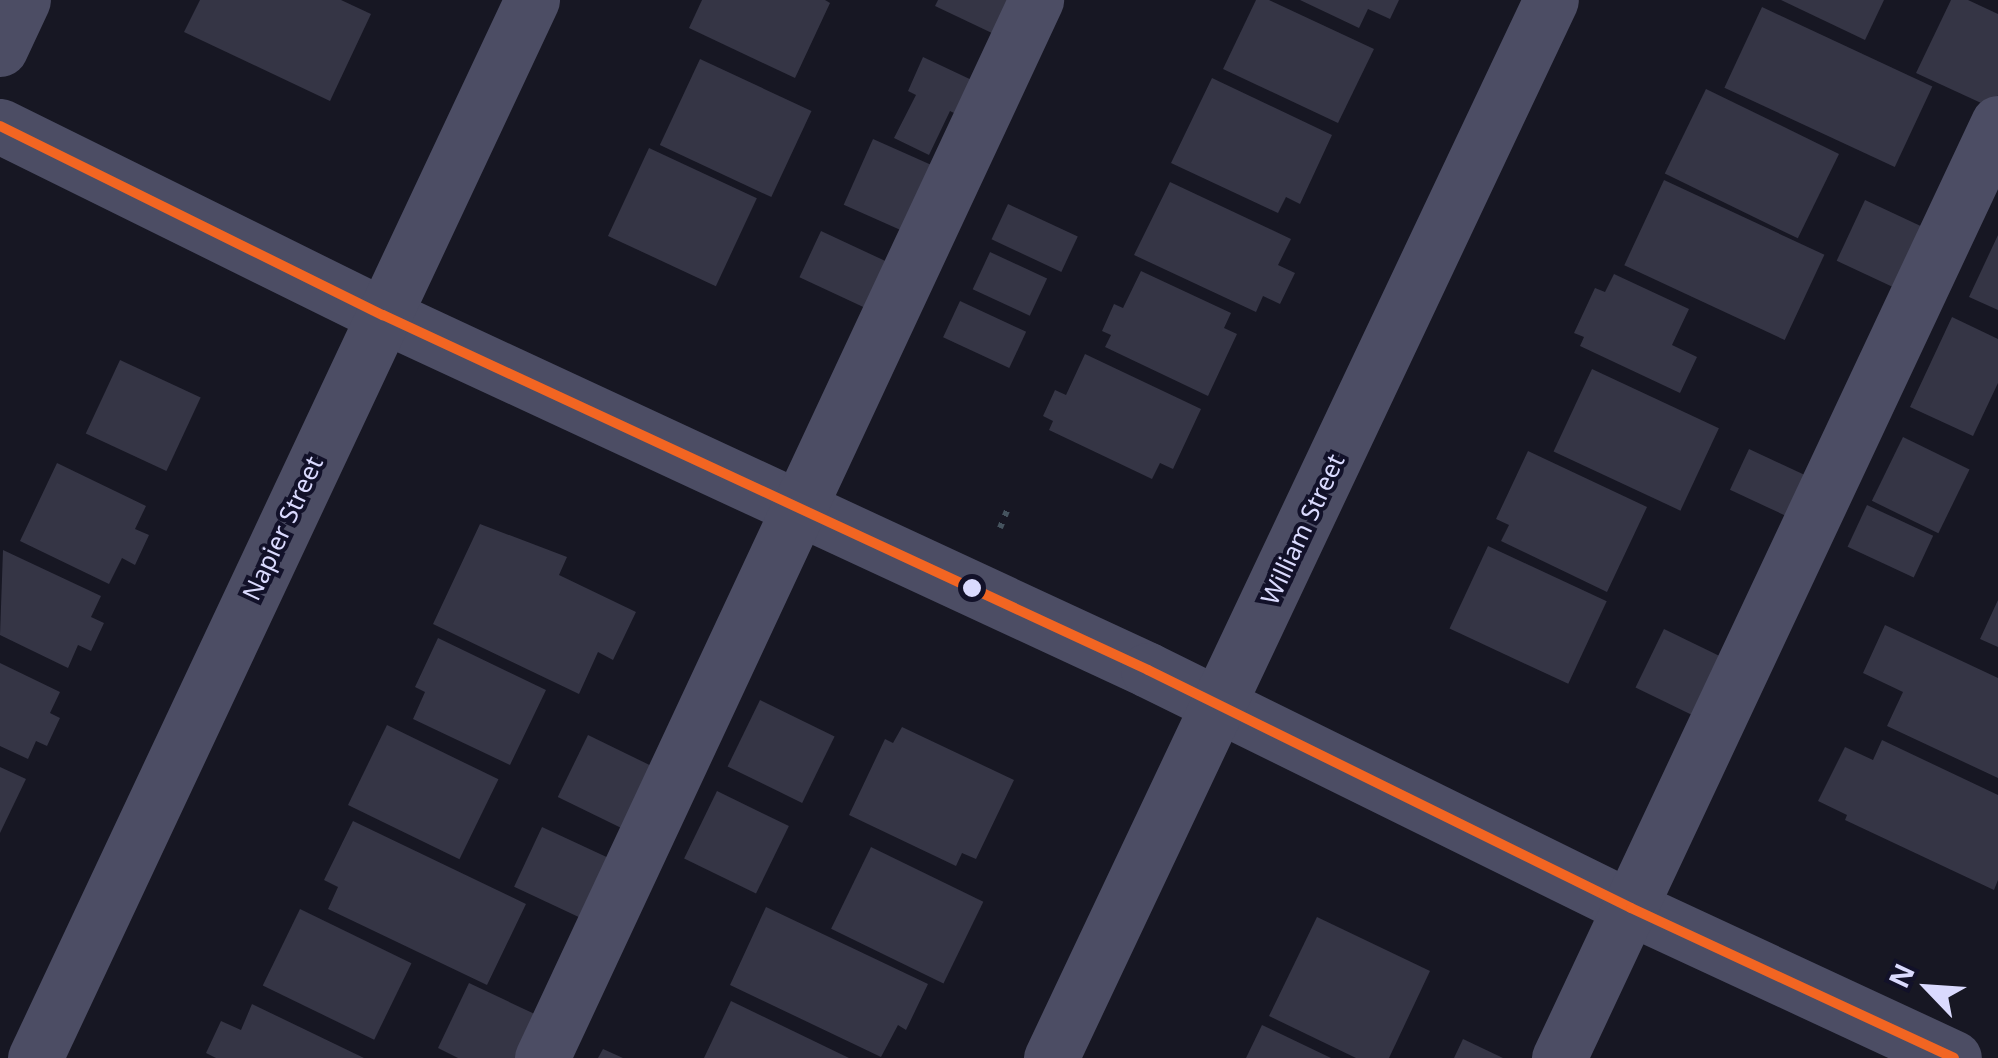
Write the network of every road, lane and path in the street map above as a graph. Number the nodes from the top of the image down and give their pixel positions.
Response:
1 (23, 0) edge
2 (532, 0) edge
3 (1036, 0) edge
4 (1551, 0) edge
5 (0, 49) edge
6 (1998, 123) edge
7 (0, 126) edge
8 (383, 315) junction
9 (797, 506) junction
10 (1009, 506) dead end
11 (1000, 528) dead end
12 (1218, 705) junction
13 (1632, 908) junction
14 (34, 1058) edge
15 (542, 1058) edge
16 (1051, 1058) edge
17 (1559, 1058) edge
18 (1954, 1058) edge

1 - 5 street
2 - 8 street, Napier Street
3 - 9 street
4 - 12 street, William Street
6 - 13 street
7 - 8 street
8 - 9 street
8 - 14 street, Napier Street
9 - 12 street
9 - 15 street
10 - 11 path
12 - 13 street
12 - 16 street, William Street
13 - 17 street
13 - 18 street

